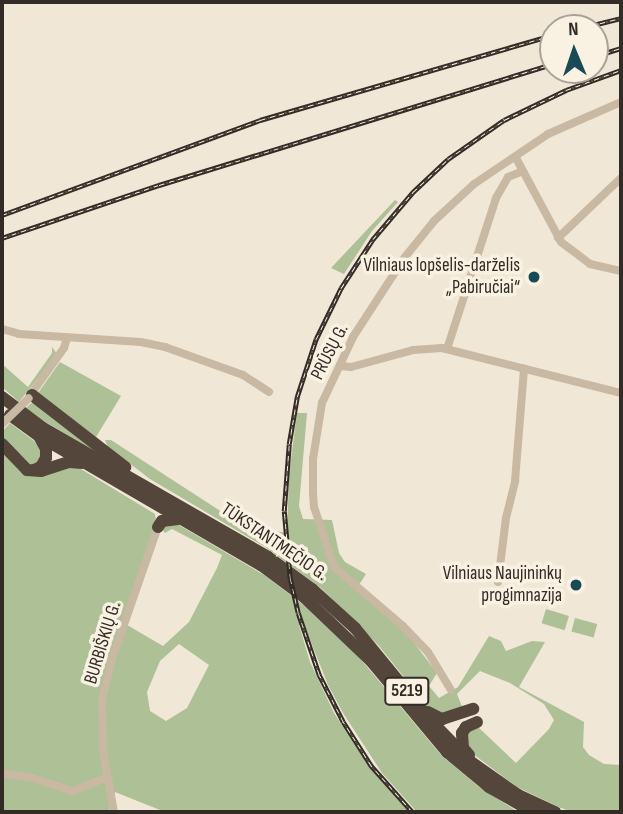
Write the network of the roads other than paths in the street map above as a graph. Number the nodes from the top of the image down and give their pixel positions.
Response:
1 (621, 102) edge
2 (516, 158) junction
3 (501, 167) junction
4 (523, 171) junction
5 (508, 177) junction
6 (621, 178) edge
7 (558, 238) junction
8 (621, 271) edge
9 (2, 329) edge
10 (67, 338) junction
11 (447, 349) junction
12 (340, 366) junction
13 (524, 368) junction
14 (269, 392) dead end
15 (621, 393) edge
16 (30, 396) junction
17 (2, 397) edge
18 (2, 408) edge
19 (2, 424) edge
20 (39, 436) junction
21 (2, 444) edge
22 (88, 465) junction
23 (31, 471) junction
24 (153, 489) junction
25 (153, 503) junction
26 (179, 519) junction
27 (158, 527) junction
28 (498, 582) dead end
29 (451, 690) dead end
30 (411, 696) junction
31 (2, 774) edge
32 (489, 775) junction
33 (108, 777) junction
34 (114, 812) edge
35 (533, 812) edge
36 (555, 812) edge

1 - 2 street, PRŪSŲ G.
2 - 3 street, PRŪSŲ G.
2 - 4 street
3 - 5 street
3 - 12 street, PRŪSŲ G.
4 - 5 street
4 - 7 street
5 - 11 street
6 - 7 street
7 - 8 street
9 - 10 street
10 - 14 street
10 - 16 street
11 - 12 street
11 - 13 street
12 - 29 street, PRŪSŲ G.
13 - 15 street
13 - 28 street
16 - 19 street, bridge
16 - 24 highway
17 - 24 highway, TŪKSTANTMEČIO G. / 5219
18 - 20 highway, TŪKSTANTMEČIO G. / 5219
20 - 22 highway, TŪKSTANTMEČIO G. / 5219
20 - 23 highway
21 - 23 highway
22 - 23 highway
22 - 25 highway, TŪKSTANTMEČIO G. / 5219
24 - 30 highway, TŪKSTANTMEČIO G. / 5219
25 - 26 highway, TŪKSTANTMEČIO G. / 5219
25 - 27 highway
26 - 27 highway
26 - 35 highway, TŪKSTANTMEČIO G. / 5219
27 - 33 street, BURBIŠKIŲ G.
30 - 32 highway, TŪKSTANTMEČIO G. / 5219
30 - 32 highway
31 - 33 street
32 - 36 highway, TŪKSTANTMEČIO G. / 5219
33 - 34 street, BURBIŠKIŲ G.

